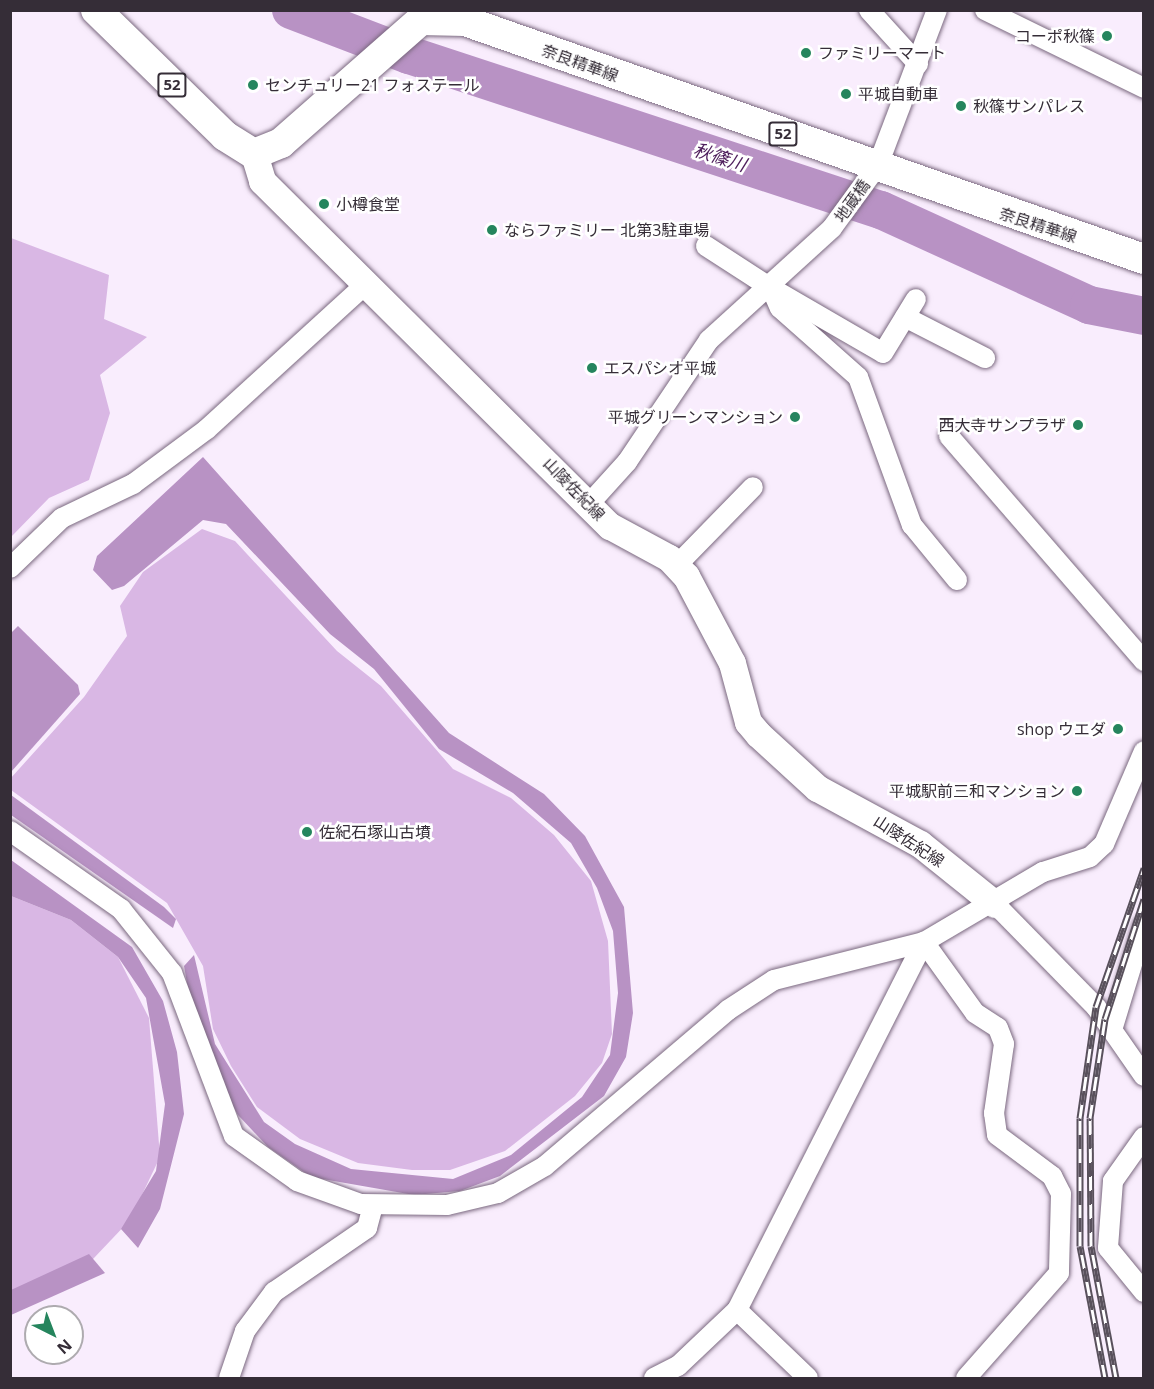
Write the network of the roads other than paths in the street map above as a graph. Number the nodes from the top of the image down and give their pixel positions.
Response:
1 (96, 10) edge
2 (869, 10) edge
3 (937, 10) edge
4 (985, 10) edge
5 (918, 64) junction
6 (1143, 88) edge
7 (254, 154) junction
8 (875, 170) junction
9 (706, 246) dead end
10 (1143, 260) edge
11 (366, 284) junction
12 (771, 288) junction
13 (916, 299) dead end
14 (905, 317) junction
15 (986, 358) dead end
16 (949, 436) dead end
17 (753, 487) dead end
18 (589, 504) junction
19 (676, 566) junction
20 (10, 568) edge
21 (957, 580) dead end
22 (1143, 661) edge
23 (1143, 751) edge
24 (10, 831) edge
25 (995, 904) junction
26 (1143, 925) edge
27 (924, 942) junction
28 (1112, 1030) junction
29 (1143, 1076) edge
30 (1143, 1137) edge
31 (373, 1206) junction
32 (1143, 1292) edge
33 (737, 1310) junction
34 (229, 1378) edge
35 (654, 1378) edge
36 (808, 1378) edge
37 (966, 1378) edge

1 - 7 main road, 52
2 - 5 street
3 - 5 street, 地蔵橋
4 - 6 street
5 - 8 street, 地蔵橋
7 - 8 main road, 奈良精華線 / 52
7 - 11 main road, 山陵佐紀線
8 - 10 main road, 奈良精華線 / 52
8 - 12 street, 地蔵橋
9 - 12 street
11 - 18 main road, 山陵佐紀線
11 - 20 street
12 - 14 street
12 - 18 street, 地蔵橋
12 - 21 street
13 - 14 street
14 - 15 street
16 - 22 street
17 - 19 street
18 - 19 main road, 山陵佐紀線
19 - 25 main road, 山陵佐紀線
23 - 25 street
24 - 31 street
25 - 27 street
25 - 28 street
26 - 28 street
27 - 31 street
27 - 33 street
27 - 37 street
28 - 29 street
30 - 32 street
31 - 34 street
33 - 35 street
33 - 36 street

